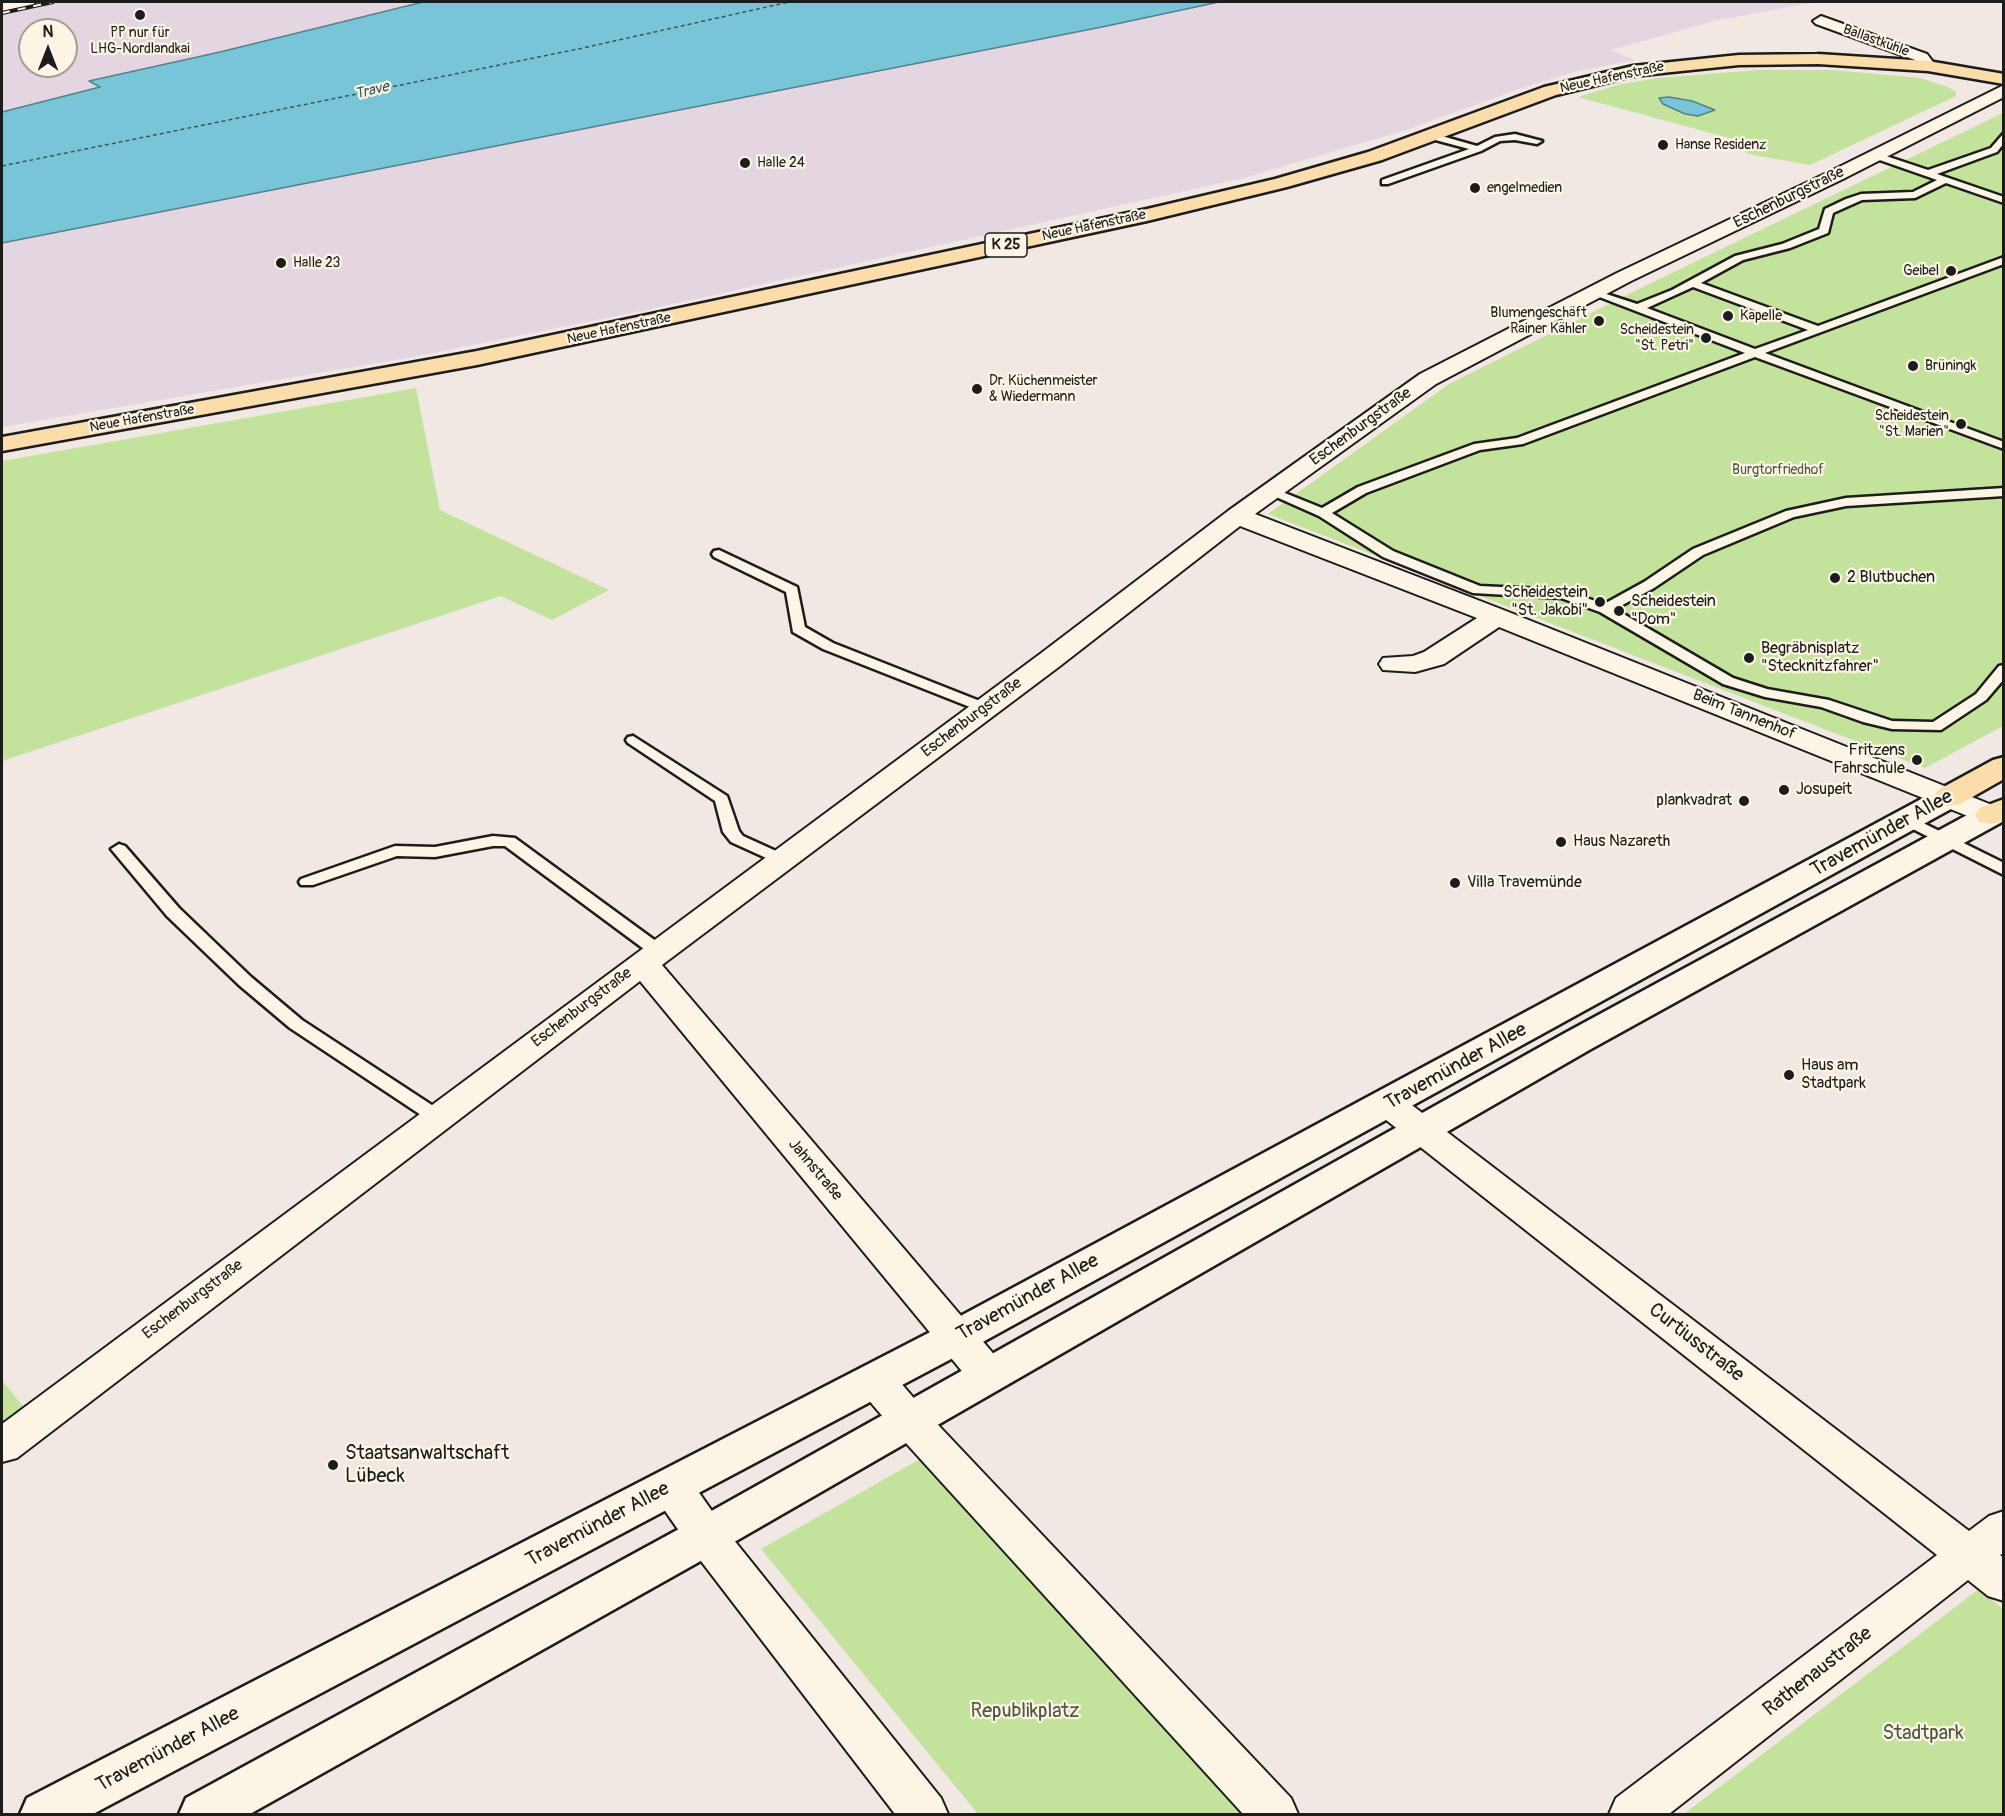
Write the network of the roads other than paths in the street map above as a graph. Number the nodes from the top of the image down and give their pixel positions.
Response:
1 (28, 2) edge
2 (2, 7) edge
3 (1821, 21) dead end
4 (1928, 66) junction
5 (2004, 79) edge
6 (2004, 90) edge
7 (1431, 136) junction
8 (2004, 136) edge
9 (1537, 141) dead end
10 (1478, 149) junction
11 (1874, 155) junction
12 (1927, 174) junction
13 (1943, 181) junction
14 (1385, 182) dead end
15 (2004, 201) edge
16 (2004, 260) edge
17 (1692, 283) junction
18 (1594, 293) junction
19 (1637, 308) junction
20 (1815, 330) junction
21 (1755, 353) junction
22 (2, 444) edge
23 (2004, 446) edge
24 (1271, 492) junction
25 (2004, 492) edge
26 (1323, 513) junction
27 (1237, 516) junction
28 (719, 554) dead end
29 (1605, 609) junction
30 (1497, 617) junction
31 (1393, 664) dead end
32 (2004, 669) edge
33 (985, 708) junction
34 (633, 740) dead end
35 (2004, 766) edge
36 (1949, 797) junction
37 (1997, 812) edge
38 (1907, 820) junction
39 (1944, 840) junction
40 (118, 849) dead end
41 (781, 859) junction
42 (2004, 870) edge
43 (307, 882) dead end
44 (650, 957) junction
45 (1388, 1104) junction
46 (437, 1117) junction
47 (1422, 1130) junction
48 (955, 1338) junction
49 (989, 1376) junction
50 (875, 1380) junction
51 (909, 1420) junction
52 (2, 1446) edge
53 (671, 1486) junction
54 (2004, 1528) edge
55 (706, 1536) junction
56 (1969, 1556) junction
57 (2004, 1583) edge
58 (45, 1815) edge
59 (204, 1815) edge
60 (924, 1815) edge
61 (1274, 1815) edge
62 (1633, 1815) edge

1 - 2 street
3 - 4 street, Ballastkuhle
4 - 5 main road, Neue Hafenstraße / K 25
4 - 7 main road, Neue Hafenstraße / K 25
6 - 11 street, Eschenburgstraße
7 - 10 lane
7 - 22 main road, Neue Hafenstraße / K 25
8 - 12 lane
9 - 10 lane
10 - 14 lane
11 - 12 lane
11 - 18 street, Eschenburgstraße
12 - 13 lane
13 - 15 lane
13 - 17 lane
16 - 20 lane
17 - 19 lane
17 - 20 lane
18 - 19 lane
18 - 24 street, Eschenburgstraße
19 - 21 lane
20 - 21 lane
21 - 23 lane
21 - 26 lane
24 - 26 lane
24 - 27 street, Eschenburgstraße
25 - 29 lane
26 - 29 lane
27 - 30 street, Beim Tannenhof
27 - 33 street, Eschenburgstraße
28 - 33 lane
29 - 32 lane
30 - 31 street
30 - 36 street, Beim Tannenhof
33 - 41 street, Eschenburgstraße
34 - 41 lane
35 - 36 main road, Travemünder Allee
36 - 37 street, Beim Tannenhof
36 - 38 main road, Travemünder Allee
37 - 39 main road, Travemünder Allee
38 - 39 lane
38 - 45 main road, Travemünder Allee
39 - 42 lane
39 - 47 main road, Travemünder Allee
40 - 46 lane
41 - 44 street, Eschenburgstraße
43 - 44 lane
44 - 46 street, Eschenburgstraße
44 - 48 street, Jahnstraße
45 - 47 street, Curtiusstraße
45 - 48 main road, Travemünder Allee
46 - 52 street, Eschenburgstraße
47 - 49 main road, Travemünder Allee
47 - 56 street, Curtiusstraße
48 - 49 street, Jahnstraße
48 - 50 main road, Travemünder Allee
49 - 51 main road, Travemünder Allee
50 - 51 street
50 - 53 main road, Travemünder Allee
51 - 55 main road, Travemünder Allee
51 - 61 street
53 - 55 street
53 - 58 main road, Travemünder Allee
54 - 56 street, Rathenaustraße
55 - 59 main road, Travemünder Allee
55 - 60 street
56 - 57 street, Curtiusstraße
56 - 62 street, Rathenaustraße

